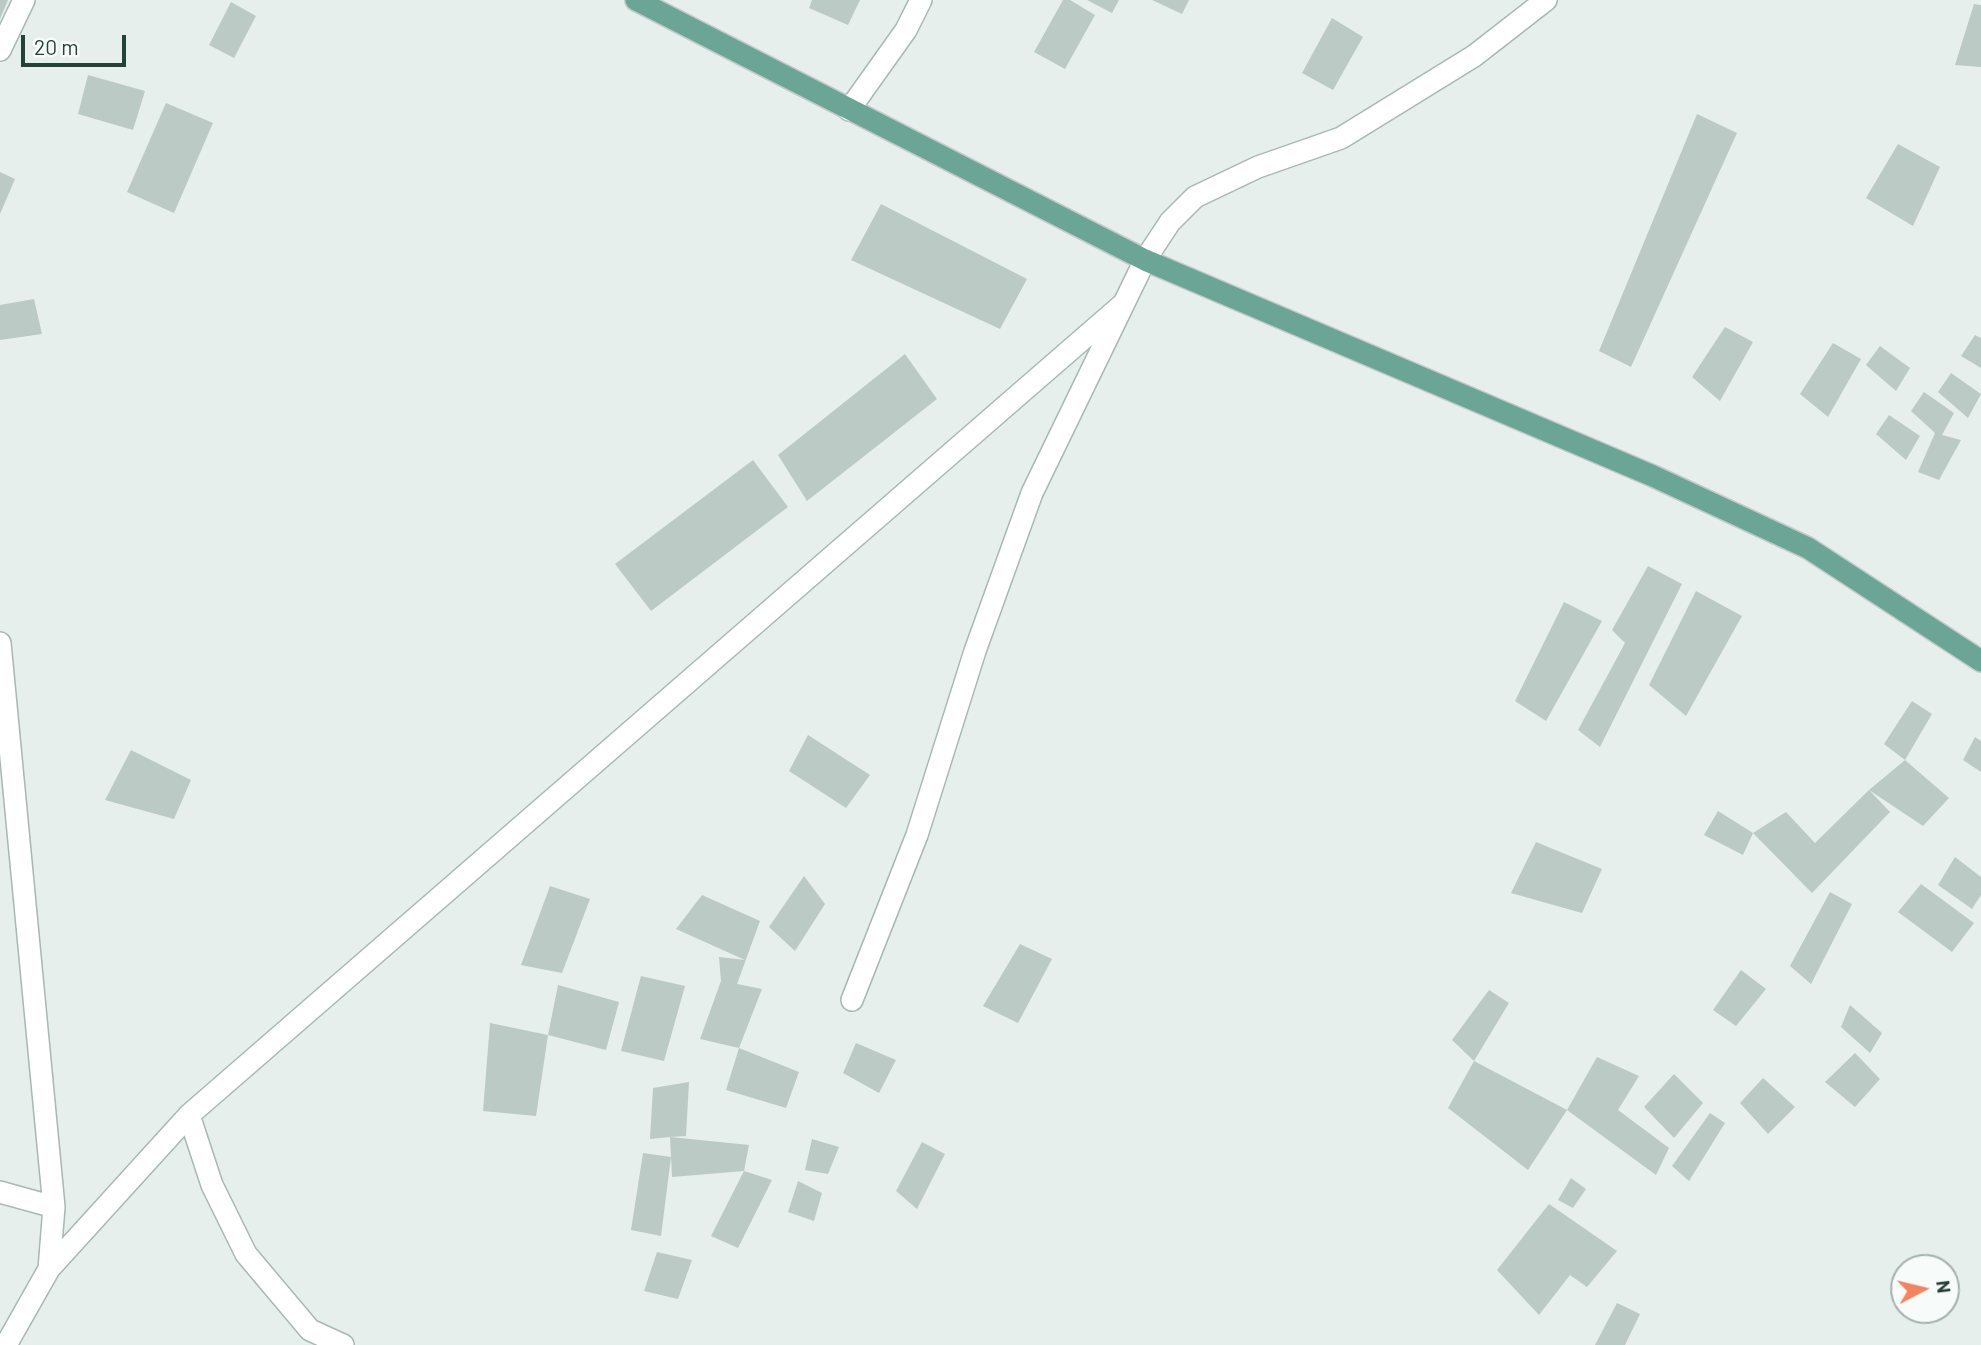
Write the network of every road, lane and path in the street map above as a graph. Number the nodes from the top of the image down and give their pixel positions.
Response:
1 (24, 0) edge
2 (636, 0) edge
3 (921, 0) edge
4 (1546, 0) edge
5 (0, 50) edge
6 (849, 110) junction
7 (1145, 260) junction
8 (1122, 305) junction
9 (0, 643) edge
10 (1981, 661) edge
11 (852, 1000) dead end
12 (189, 1115) junction
13 (0, 1192) edge
14 (54, 1207) junction
15 (49, 1269) junction
16 (6, 1345) edge
17 (343, 1345) edge

1 - 5 street
2 - 6 main road
3 - 6 street
4 - 7 street
6 - 7 main road
7 - 8 street
7 - 10 main road
8 - 11 street
8 - 12 street
9 - 14 street
12 - 15 street
12 - 17 street
13 - 14 street
14 - 15 street
15 - 16 street

